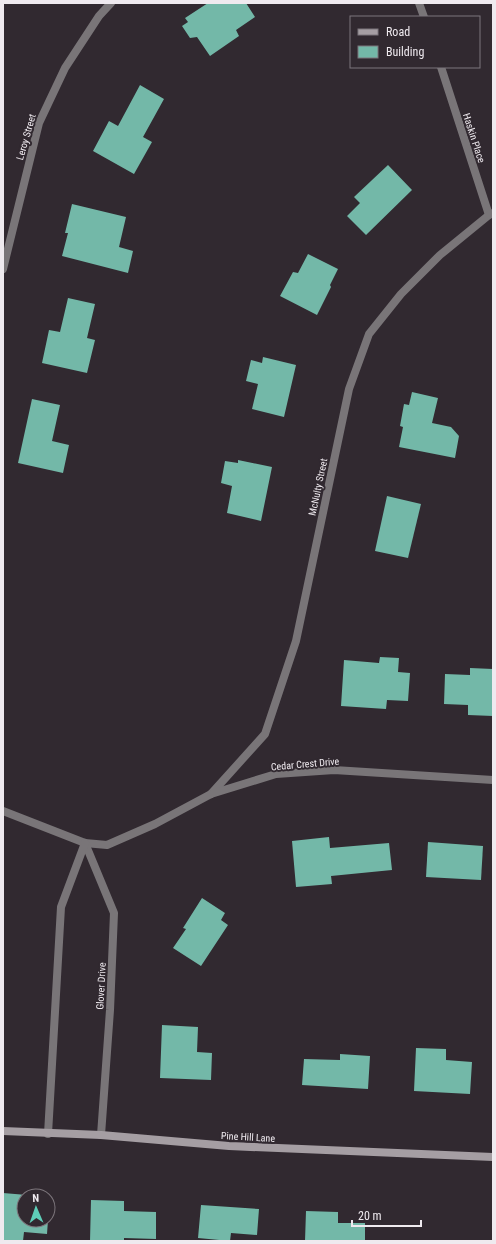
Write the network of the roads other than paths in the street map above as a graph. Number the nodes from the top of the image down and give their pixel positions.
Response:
1 (111, 3) edge
2 (420, 3) edge
3 (424, 16) edge
4 (440, 68) edge
5 (491, 214) edge
6 (3, 269) edge
7 (493, 780) edge
8 (211, 794) junction
9 (3, 811) edge
10 (85, 843) junction
11 (3, 1131) edge
12 (48, 1134) junction
13 (101, 1135) junction
14 (493, 1157) edge

1 - 6 street, Leroy Street
2 - 3 street
4 - 5 street, Haskin Place
5 - 8 street, McNulty Street
7 - 8 street, Cedar Crest Drive
8 - 10 street, Cedar Crest Drive
9 - 10 street
10 - 12 street
10 - 13 street, Glover Drive
11 - 12 street, Pine Hill Lane
12 - 13 street, Pine Hill Lane
13 - 14 street, Pine Hill Lane

